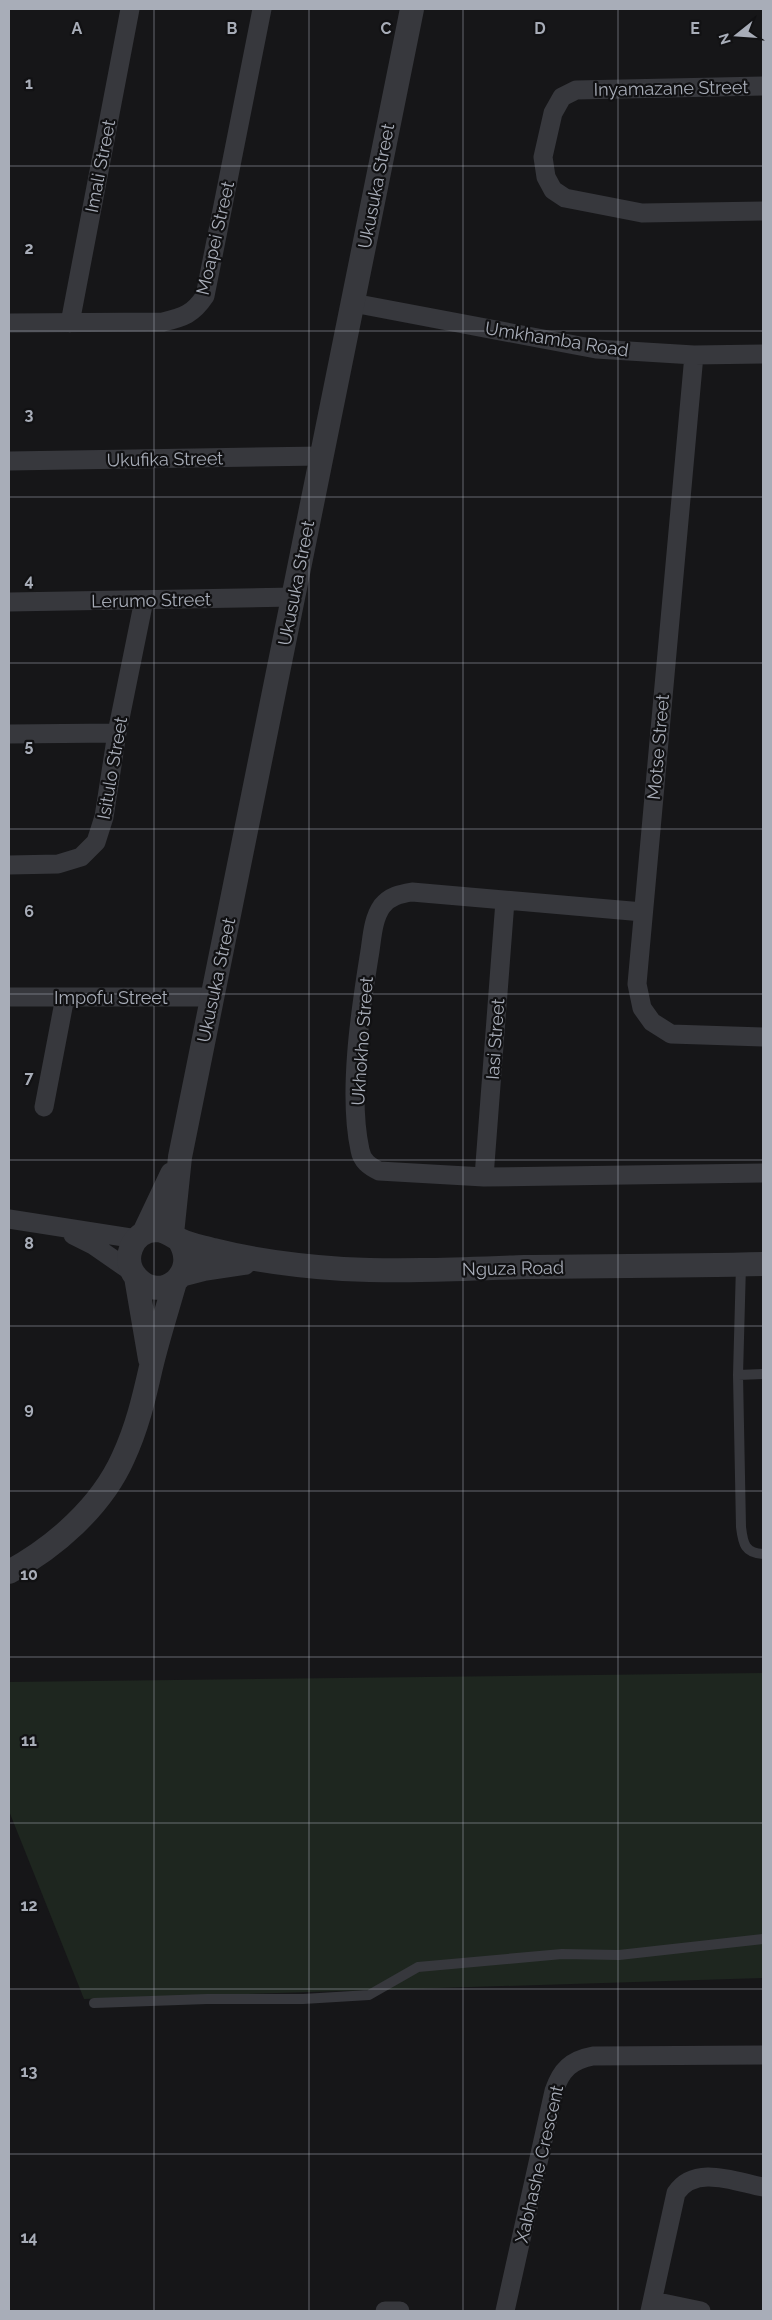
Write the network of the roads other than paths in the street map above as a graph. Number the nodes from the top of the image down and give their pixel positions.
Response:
1 (130, 9) edge
2 (262, 9) edge
3 (412, 9) edge
4 (763, 86) edge
5 (763, 211) edge
6 (353, 303) junction
7 (9, 323) edge
8 (70, 323) junction
9 (763, 354) edge
10 (694, 355) junction
11 (322, 456) junction
12 (9, 460) edge
13 (294, 597) junction
14 (144, 600) junction
15 (9, 602) edge
16 (117, 733) junction
17 (9, 734) edge
18 (9, 864) edge
19 (506, 901) junction
20 (643, 912) junction
21 (212, 996) junction
22 (9, 997) edge
23 (65, 997) junction
24 (763, 1037) edge
25 (44, 1107) dead end
26 (180, 1157) junction
27 (763, 1173) edge
28 (484, 1177) junction
29 (9, 1219) edge
30 (56, 1227) junction
31 (141, 1236) junction
32 (175, 1237) junction
33 (263, 1261) junction
34 (752, 1265) edge
35 (134, 1275) junction
36 (178, 1278) junction
37 (151, 1366) junction
38 (763, 1374) edge
39 (738, 1375) junction
40 (763, 1554) edge
41 (9, 1572) edge
42 (763, 1939) edge
43 (94, 2003) dead end
44 (763, 2054) edge
45 (763, 2187) edge
46 (652, 2306) edge
47 (385, 2311) edge
48 (400, 2311) edge
49 (505, 2311) edge
50 (701, 2311) edge

1 - 8 street, Imali Street
2 - 8 street, Moapei Street
3 - 6 street, Ukusuka Street
4 - 5 street, Inyamazane Street
6 - 10 street, Umkhamba Road
6 - 11 street, Ukusuka Street
7 - 8 street, Moapei Street
9 - 10 street, Umkhamba Road
10 - 20 street, Motse Street
11 - 12 street, Ukufika Street
11 - 13 street, Ukusuka Street
13 - 14 street, Lerumo Street
13 - 21 street, Ukusuka Street
14 - 15 street, Lerumo Street
14 - 16 street, Isitulo Street
16 - 17 street
16 - 18 street, Isitulo Street
19 - 20 street, Ukhokho Street
19 - 28 street, Iasi Street
19 - 28 street, Ukhokho Street
20 - 24 street, Motse Street
21 - 23 street, Impofu Street
21 - 26 street, Ukusuka Street
22 - 23 street, Impofu Street
23 - 25 street
26 - 31 street, Ukusuka Street
26 - 32 street, Ukusuka Street
27 - 28 street, Ukhokho Street
29 - 30 street
30 - 31 street
30 - 35 street
31 - 32 street
31 - 35 street
32 - 33 street, Nguza Road
32 - 36 street
33 - 34 street, Nguza Road
33 - 36 street, Nguza Road
34 - 39 lane
35 - 36 street
35 - 37 street
36 - 37 street
37 - 41 street
38 - 39 lane
39 - 40 lane
42 - 43 lane
44 - 49 street, Xabhashe Crescent
45 - 46 street
46 - 50 street
47 - 48 street

